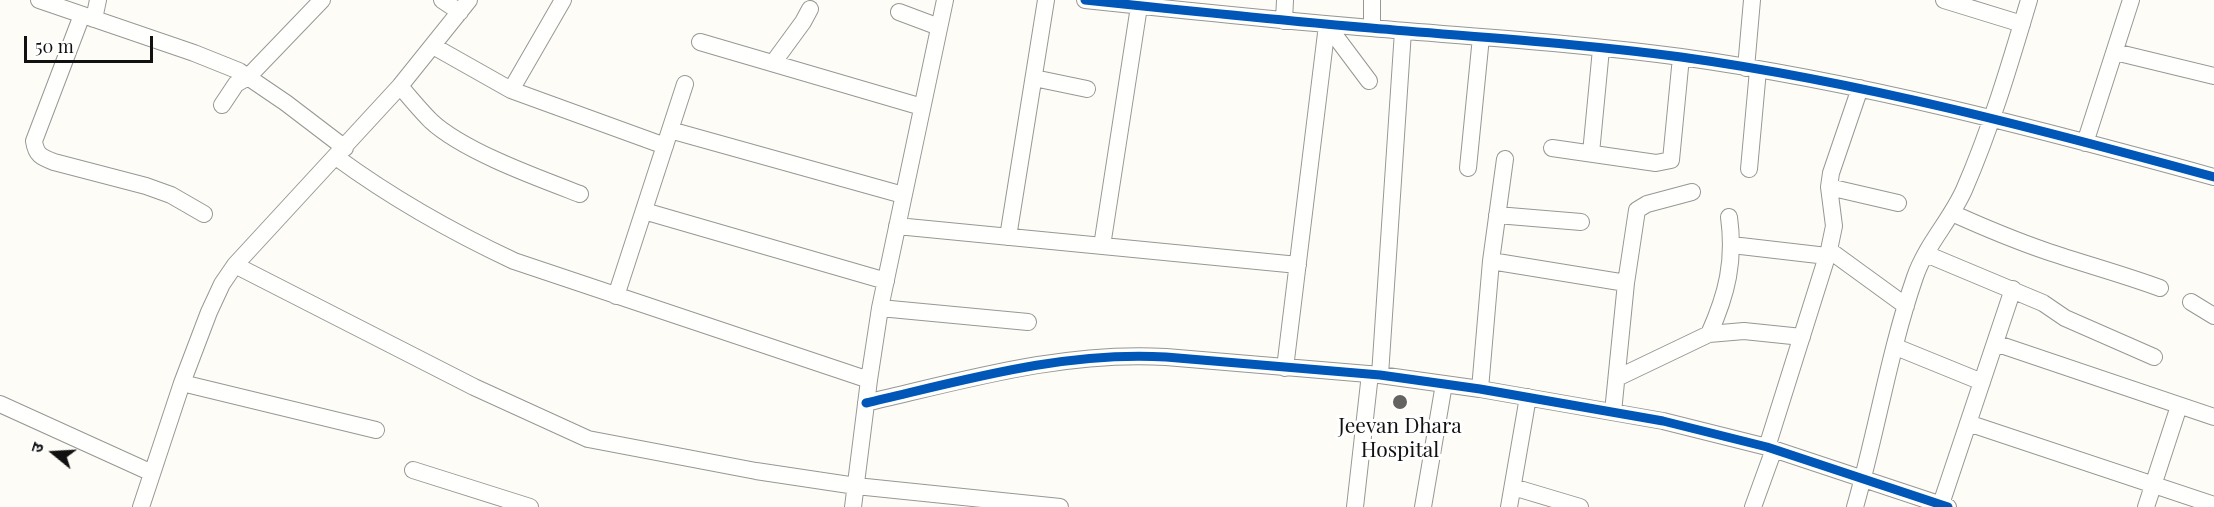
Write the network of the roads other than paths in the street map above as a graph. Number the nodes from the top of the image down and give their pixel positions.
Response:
1 (39, 0) edge
2 (98, 0) edge
3 (322, 0) edge
4 (442, 0) edge
5 (563, 0) edge
6 (945, 0) edge
7 (1047, 0) edge
8 (1085, 0) edge
9 (1285, 0) edge
10 (1372, 0) edge
11 (1752, 0) edge
12 (1944, 0) edge
13 (2029, 0) edge
14 (2131, 0) edge
15 (1140, 3) edge
16 (464, 6) edge
17 (810, 9) dead end
18 (899, 12) dead end
19 (88, 17) junction
20 (1284, 21) junction
21 (2022, 24) junction
22 (1327, 25) junction
23 (939, 27) junction
24 (1372, 28) junction
25 (1403, 31) junction
26 (1481, 37) junction
27 (700, 42) dead end
28 (433, 46) junction
29 (1601, 49) junction
30 (2115, 52) junction
31 (1681, 57) junction
32 (773, 63) junction
33 (1752, 69) junction
34 (2214, 76) edge
35 (248, 77) junction
36 (1034, 78) junction
37 (1369, 81) dead end
38 (685, 84) dead end
39 (400, 86) junction
40 (1860, 88) junction
41 (1087, 89) dead end
42 (511, 90) junction
43 (222, 105) dead end
44 (922, 107) junction
45 (1992, 120) junction
46 (670, 130) junction
47 (2085, 143) junction
48 (665, 146) junction
49 (1552, 148) dead end
50 (340, 152) junction
51 (1591, 153) junction
52 (1505, 159) dead end
53 (1468, 168) dead end
54 (1749, 169) dead end
55 (2214, 177) edge
56 (1829, 187) junction
57 (1692, 192) dead end
58 (580, 194) dead end
59 (903, 195) junction
60 (1898, 203) dead end
61 (644, 211) junction
62 (1952, 213) junction
63 (204, 214) dead end
64 (1497, 215) junction
65 (1729, 217) dead end
66 (1581, 222) dead end
67 (897, 225) junction
68 (1008, 237) junction
69 (1732, 245) junction
70 (1102, 246) junction
71 (1828, 253) junction
72 (1926, 254) junction
73 (1491, 261) junction
74 (235, 265) junction
75 (1298, 265) junction
76 (886, 281) junction
77 (1626, 283) junction
78 (2160, 288) dead end
79 (2013, 289) junction
80 (616, 296) junction
81 (2192, 302) dead end
82 (1906, 306) junction
83 (880, 308) junction
84 (2214, 316) edge
85 (1028, 322) dead end
86 (1709, 334) junction
87 (1802, 337) junction
88 (1995, 343) junction
89 (1896, 347) junction
90 (2154, 357) dead end
91 (1285, 368) junction
92 (1375, 374) junction
93 (1617, 378) junction
94 (869, 380) junction
95 (1982, 382) junction
96 (182, 383) junction
97 (1444, 384) junction
98 (1480, 389) junction
99 (1528, 397) junction
100 (866, 403) junction
101 (0, 405) edge
102 (2180, 406) junction
103 (1613, 412) junction
104 (2214, 417) edge
105 (1968, 423) junction
106 (375, 430) dead end
107 (1771, 448) junction
108 (413, 470) dead end
109 (152, 473) junction
110 (1863, 479) junction
111 (2154, 483) junction
112 (856, 486) junction
113 (1513, 487) junction
114 (2214, 505) edge
115 (1943, 506) edge
116 (141, 507) edge
117 (530, 507) edge
118 (853, 507) edge
119 (1060, 507) edge
120 (1355, 507) edge
121 (1423, 507) edge
122 (1509, 507) edge
123 (1580, 507) edge
124 (1753, 507) edge
125 (1855, 507) edge
126 (2146, 507) edge

1 - 19 street
2 - 19 street
3 - 35 street
4 - 16 street
5 - 42 street
6 - 23 street
7 - 36 street
8 - 15 street
9 - 20 street
10 - 24 street
11 - 33 street
12 - 21 street
13 - 21 street
14 - 30 street
15 - 20 street
15 - 70 street
16 - 28 street
17 - 32 street
18 - 23 street
19 - 35 street
19 - 63 street
20 - 22 street
21 - 45 street
22 - 24 street
22 - 37 street
22 - 75 street
23 - 44 street
24 - 25 street
25 - 26 street
25 - 92 street
26 - 29 street
26 - 53 street
27 - 32 street
28 - 39 street
28 - 42 street
29 - 31 street
29 - 51 street
30 - 34 street
30 - 47 street
31 - 33 street
31 - 51 street
32 - 44 street
33 - 40 street
33 - 54 street
35 - 43 street
35 - 50 street
36 - 41 street
36 - 68 street
38 - 46 street
39 - 50 street
39 - 58 street
40 - 45 street
40 - 56 street
42 - 48 street
44 - 59 street
45 - 47 street
45 - 62 street
46 - 48 street
46 - 59 street
47 - 55 street
48 - 61 street
49 - 51 street
50 - 74 street
50 - 80 street
52 - 64 street
56 - 60 street
56 - 71 street
57 - 77 street
59 - 67 street
61 - 76 street
61 - 80 street
62 - 72 street
62 - 78 street
64 - 66 street
64 - 73 street
65 - 69 street
67 - 68 street
67 - 76 street
68 - 70 street
69 - 71 street
69 - 86 street
70 - 75 street
71 - 82 street
71 - 87 street
72 - 79 street
72 - 82 street
73 - 77 street
73 - 98 street
74 - 96 street
74 - 112 street
75 - 91 street
76 - 83 street
77 - 93 street
79 - 88 street
79 - 90 street
80 - 94 street
81 - 84 street
82 - 89 street
83 - 85 street
83 - 94 street
86 - 87 street
86 - 93 street
87 - 107 street
88 - 95 street
88 - 102 street
89 - 95 street
89 - 110 street
91 - 92 street
91 - 100 street
92 - 97 street
92 - 120 street
93 - 103 street
94 - 100 street
95 - 105 street
96 - 106 street
96 - 109 street
97 - 98 street
97 - 121 street
98 - 99 street
99 - 103 street
99 - 113 street
100 - 112 street
101 - 109 street
102 - 104 street
102 - 111 street
103 - 107 street
105 - 111 street
105 - 115 street
107 - 110 street
107 - 124 street
108 - 117 street
109 - 116 street
110 - 115 street
110 - 125 street
111 - 114 street
111 - 126 street
112 - 118 street
112 - 119 street
113 - 122 street
113 - 123 street

